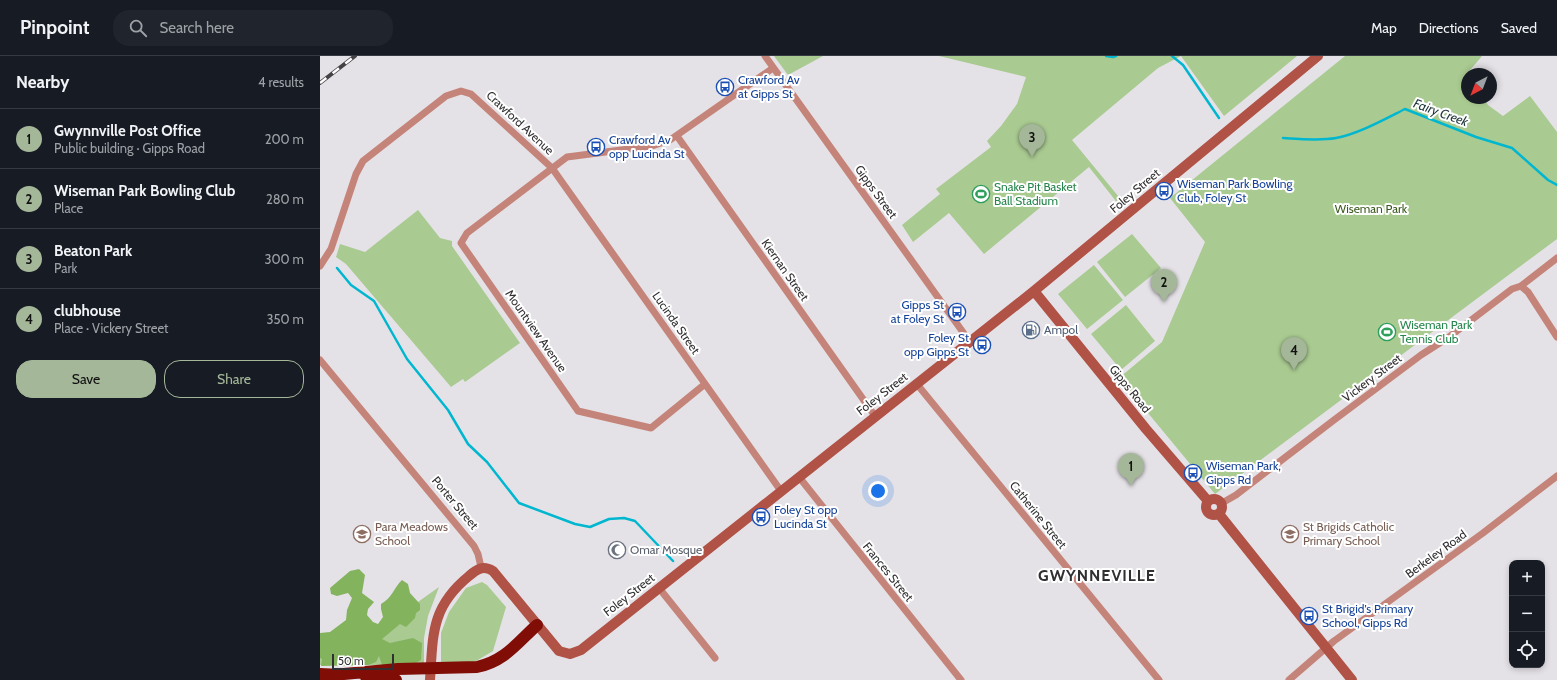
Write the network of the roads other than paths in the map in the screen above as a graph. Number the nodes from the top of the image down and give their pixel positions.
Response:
1 (765, 56) edge
2 (1318, 56) edge
3 (774, 68) junction
4 (677, 136) junction
5 (552, 168) junction
6 (1557, 258) edge
7 (320, 266) edge
8 (1521, 286) junction
9 (1034, 291) junction
10 (1557, 337) edge
11 (970, 342) junction
12 (320, 360) edge
13 (916, 383) junction
14 (706, 384) junction
15 (875, 416) junction
16 (1557, 476) edge
17 (798, 477) junction
18 (781, 491) junction
19 (1208, 501) junction
20 (1222, 503) junction
21 (1219, 514) junction
22 (481, 567) junction
23 (659, 588) junction
24 (537, 625) junction
25 (1326, 648) junction
26 (715, 658) dead end
27 (320, 674) edge
28 (333, 675) junction
29 (396, 680) edge
30 (430, 680) edge
31 (961, 680) edge
32 (1159, 680) edge
33 (1289, 680) edge
34 (1352, 680) edge

1 - 3 street, Gipps Street
2 - 9 main road, Foley Street
3 - 4 street, Crawford Avenue
3 - 11 street, Gipps Street
4 - 5 street, Crawford Avenue
4 - 15 street, Kiernan Street
5 - 7 street, Crawford Avenue
5 - 14 street, Lucinda Street
5 - 14 street, Mountview Avenue
6 - 8 street, Vickery Street
8 - 10 street
8 - 20 street, Vickery Street
9 - 11 main road, Foley Street
9 - 19 main road, Gipps Road
11 - 13 main road, Foley Street
12 - 22 street, Porter Street
13 - 15 main road, Foley Street
13 - 32 street, Catherine Street
14 - 18 street, Lucinda Street
15 - 17 main road, Foley Street
16 - 25 street, Berkeley Road
17 - 18 main road, Foley Street
17 - 31 street, Frances Street
18 - 23 main road, Foley Street
19 - 20 main road
19 - 21 main road, Gipps Road
20 - 21 main road
21 - 25 main road, Gipps Road
22 - 24 main road
22 - 30 main road
23 - 24 main road, Foley Street
23 - 26 street
24 - 28 highway
25 - 33 street
25 - 34 main road, Gipps Road
27 - 28 highway
28 - 29 highway

